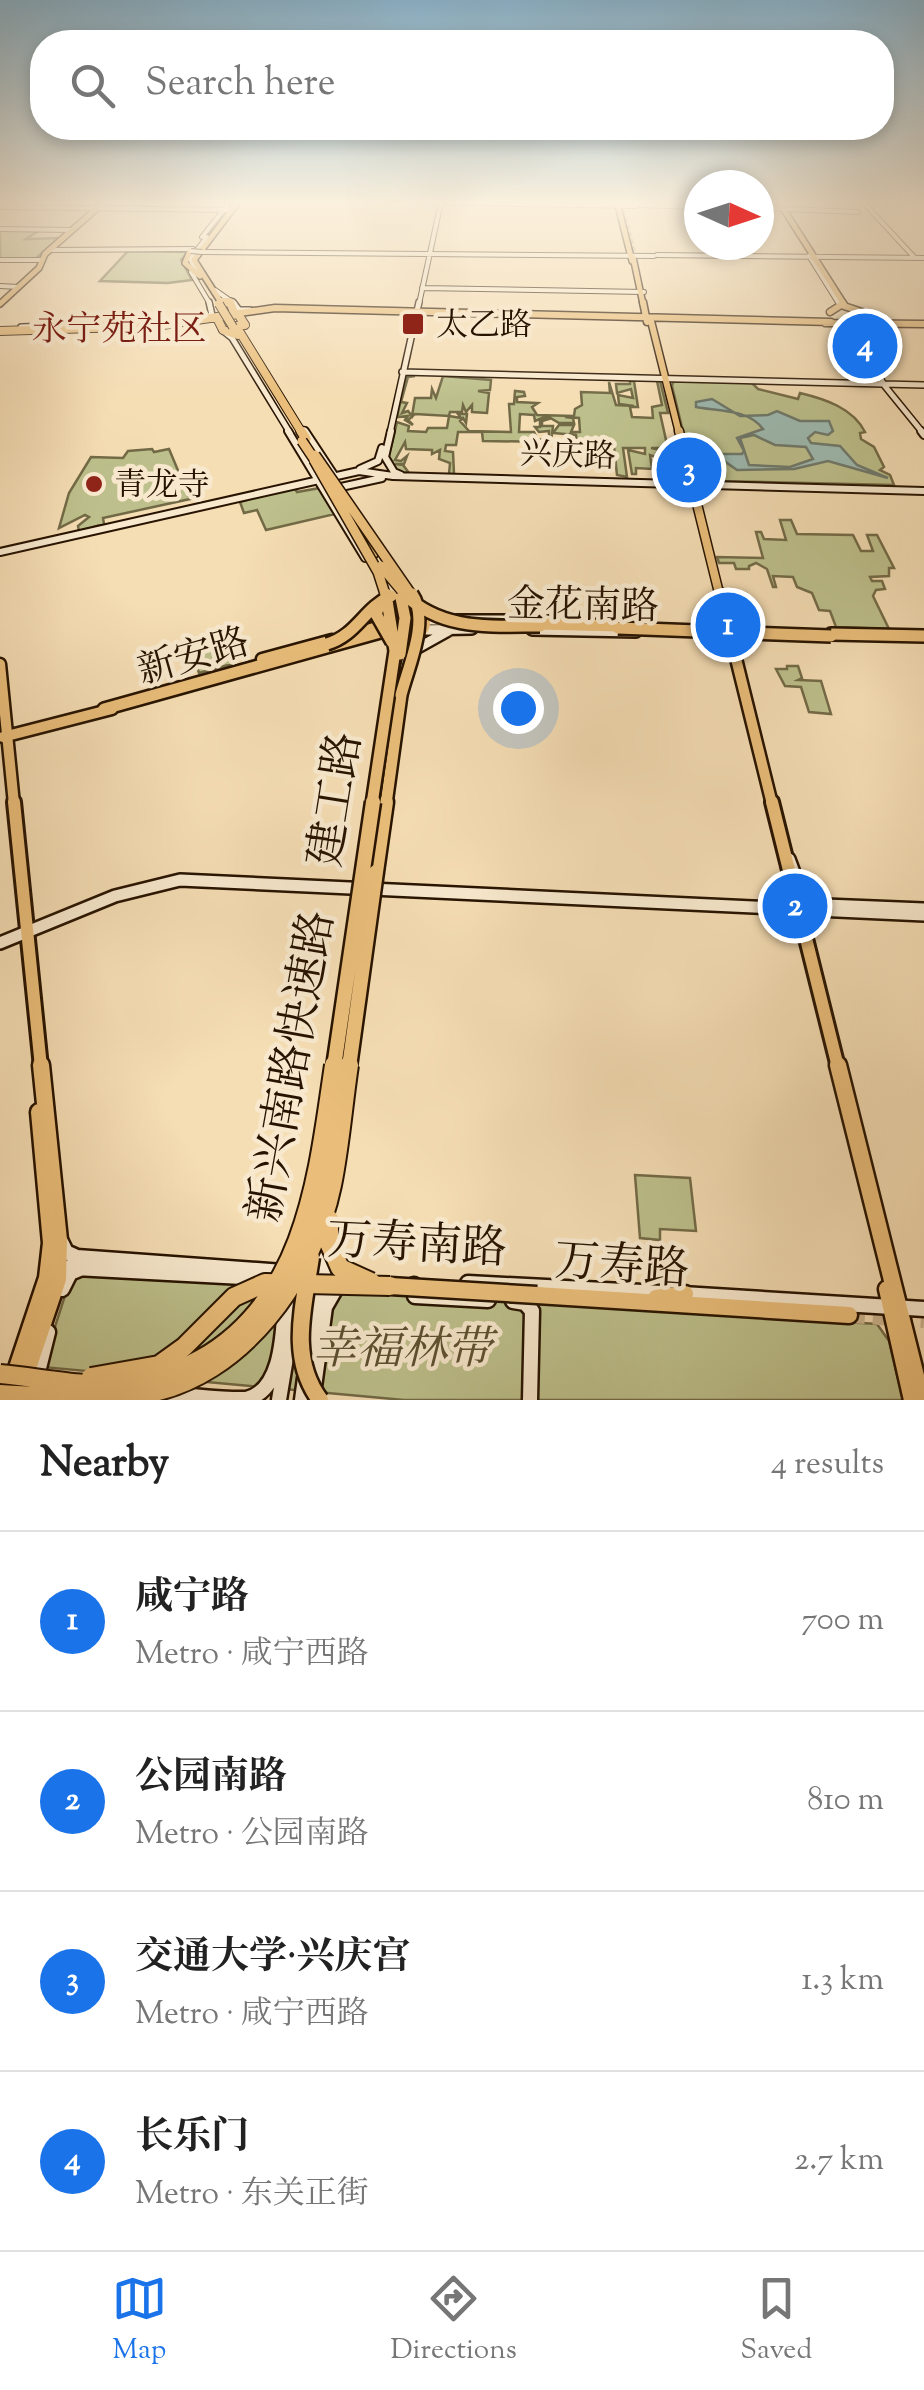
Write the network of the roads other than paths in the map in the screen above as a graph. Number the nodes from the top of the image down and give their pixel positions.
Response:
1 (35, 267) edge
2 (195, 267) edge
3 (197, 267) edge
4 (198, 267) edge
5 (199, 267) edge
6 (425, 267) edge
7 (637, 267) tunnel mouth
8 (819, 267) edge
9 (199, 274) junction
10 (0, 287) edge
11 (18, 287) junction
12 (421, 288) junction
13 (643, 293) junction
14 (216, 297) junction
15 (0, 303) edge
16 (843, 306) junction
17 (270, 309) junction
18 (416, 312) junction
19 (237, 313) junction
20 (214, 317) junction
21 (648, 317) junction
22 (758, 319) junction
23 (833, 319) junction
24 (197, 320) junction
25 (869, 320) junction
26 (853, 323) junction
27 (924, 323) edge
28 (145, 327) junction
29 (0, 330) edge
30 (237, 330) junction
31 (247, 344) junction
32 (241, 355) junction
33 (256, 370) junction
34 (402, 373) junction
35 (664, 379) junction
36 (885, 384) junction
37 (924, 385) edge
38 (302, 434) junction
39 (924, 434) edge
40 (314, 457) junction
41 (379, 460) junction
42 (358, 469) junction
43 (333, 474) junction
44 (392, 474) junction
45 (319, 479) junction
46 (690, 484) junction
47 (341, 487) junction
48 (924, 490) edge
49 (352, 520) junction
50 (3, 550) edge
51 (368, 551) junction
52 (400, 576) junction
53 (396, 594) junction
54 (414, 614) junction
55 (426, 620) junction
56 (566, 620) junction
57 (401, 623) junction
58 (462, 623) junction
59 (481, 624) junction
60 (447, 625) junction
61 (539, 625) joint
62 (592, 625) junction
63 (618, 627) junction
64 (418, 630) junction
65 (725, 630) junction
66 (633, 632) junction
67 (371, 633) junction
68 (883, 636) junction
69 (924, 638) edge
70 (324, 645) junction
71 (394, 658) junction
72 (0, 664) edge
73 (399, 699) junction
74 (100, 708) junction
75 (0, 714) edge
76 (3, 735) edge
77 (380, 742) junction
78 (789, 857) dead end
79 (357, 885) junction
80 (377, 886) junction
81 (796, 906) junction
82 (822, 907) junction
83 (924, 912) edge
84 (25, 932) junction
85 (0, 941) edge
86 (812, 958) junction
87 (320, 1162) junction
88 (332, 1184) junction
89 (332, 1216) junction
90 (59, 1240) junction
91 (298, 1254) junction
92 (103, 1259) junction
93 (85, 1267) junction
94 (53, 1272) junction
95 (278, 1272) junction
96 (300, 1274) junction
97 (319, 1274) junction
98 (341, 1276) junction
99 (367, 1278) junction
100 (257, 1279) junction
101 (414, 1281) junction
102 (390, 1286) junction
103 (685, 1294) junction
104 (633, 1301) junction
105 (894, 1307) junction
106 (924, 1309) edge
107 (849, 1316) tunnel mouth
108 (10, 1373) edge
109 (58, 1388) edge
110 (11, 1398) edge
111 (80, 1400) edge
112 (279, 1400) edge
113 (302, 1400) edge
114 (317, 1400) edge
115 (530, 1400) edge
116 (912, 1400) edge
117 (922, 1400) edge

1 - 11 main road
2 - 9 main road
3 - 9 highway
4 - 9 highway
5 - 9 highway
6 - 12 main road
7 - 13 main road
8 - 16 main road
9 - 14 highway
10 - 11 main road
11 - 15 main road
12 - 13 main road
12 - 18 main road
13 - 21 main road
14 - 17 main road
14 - 19 highway
14 - 20 highway, bridge
14 - 30 highway, bridge
16 - 23 main road
16 - 25 main road
17 - 18 main road
17 - 19 main road
17 - 31 main road
18 - 21 main road
18 - 34 main road
19 - 20 highway, bridge
19 - 30 highway
20 - 24 highway
20 - 28 main road
20 - 30 highway
20 - 32 main road
21 - 22 main road
21 - 35 main road
22 - 23 main road
22 - 23 main road
23 - 26 main road
24 - 28 highway
24 - 29 highway
25 - 26 main road
25 - 27 main road
26 - 36 main road
28 - 29 main road
30 - 31 highway
30 - 38 highway
31 - 32 main road
31 - 33 highway
31 - 38 main road
32 - 33 main road
33 - 38 highway
33 - 45 main road
34 - 35 main road
34 - 41 main road
34 - 44 main road
35 - 36 main road
35 - 46 main road
35 - 46 main road
36 - 37 main road
36 - 39 main road
38 - 40 highway, bridge
38 - 43 main road
38 - 45 highway
40 - 49 highway, bridge
40 - 52 highway, bridge
40 - 71 highway, bridge
41 - 42 main road
41 - 43 main road
41 - 44 main road
42 - 43 main road
42 - 44 main road, 兴庆路
43 - 44 main road
43 - 45 main road
43 - 47 main road
44 - 46 main road, 兴庆路
44 - 47 main road
45 - 49 main road
45 - 50 main road
45 - 51 main road
46 - 48 main road, 兴庆路
46 - 48 main road, 兴庆路
46 - 65 main road
47 - 53 main road
49 - 51 highway
51 - 53 highway, bridge
51 - 53 main road
51 - 59 highway, bridge
52 - 67 highway, bridge
52 - 73 highway, bridge
53 - 54 main road
53 - 57 main road
53 - 58 main road
53 - 59 highway, bridge
53 - 67 main road
53 - 70 highway, bridge
53 - 71 highway, bridge
53 - 73 highway, bridge
54 - 55 main road
54 - 57 main road, 新安路
55 - 58 main road, 金花南路
55 - 64 main road
56 - 58 main road, 金花南路
56 - 62 highway
56 - 62 main road, 金花南路
57 - 64 main road
57 - 67 main road, 新安路
57 - 71 main road, 建工路
58 - 64 main road, 金花南路
58 - 66 main road, 金花南路
58 - 73 main road
59 - 60 highway, bridge
59 - 61 highway, bridge
60 - 67 highway, bridge
60 - 73 highway, bridge
61 - 62 highway
62 - 63 highway
62 - 63 highway
62 - 65 main road, 金花南路
62 - 66 highway
63 - 68 highway, bridge
64 - 73 main road, 建工路
65 - 66 main road, 金花南路
65 - 68 main road, 金花南路
65 - 81 main road
67 - 70 highway, bridge
67 - 71 main road
67 - 74 main road, 新安路
68 - 69 highway
70 - 74 highway
71 - 77 main road, 建工路
71 - 87 highway, 新兴南路快速路, bridge
72 - 76 main road
73 - 77 highway
73 - 80 main road, 建工路
73 - 88 highway, 新兴南路快速路, bridge
74 - 76 main road, 新安路
75 - 76 main road
76 - 84 main road
77 - 79 main road, 建工路
78 - 82 main road
79 - 80 main road
79 - 84 main road
79 - 91 main road, 建工路
80 - 81 main road
80 - 89 main road, 建工路
81 - 82 main road
81 - 86 main road
81 - 105 main road
82 - 83 main road
82 - 86 main road
84 - 85 main road
84 - 90 main road
84 - 94 main road
86 - 105 main road
87 - 109 highway, 新兴南路快速路, bridge
87 - 114 main road, bridge
88 - 102 highway, bridge
88 - 109 highway, 新兴南路快速路, bridge
89 - 97 main road, 建工路
89 - 98 main road
90 - 92 main road, 万寿南路
90 - 94 main road
91 - 95 main road
91 - 96 main road, 建工路
92 - 93 main road
92 - 95 main road, 万寿南路
93 - 94 main road
93 - 100 main road
93 - 109 main road
94 - 108 main road
95 - 96 main road, 万寿南路
95 - 100 main road
96 - 97 main road, 万寿南路
96 - 112 main road, 建工路
97 - 98 main road, 万寿南路
97 - 113 main road, 建工路
98 - 99 main road, 万寿南路
99 - 101 main road, 万寿南路
99 - 114 main road
100 - 109 main road
101 - 103 main road, 万寿南路
101 - 115 main road
102 - 104 main road, 万寿路, bridge
102 - 109 highway, bridge
103 - 104 main road
103 - 105 main road, 万寿南路
104 - 107 main road, 万寿路
105 - 106 main road, 万寿南路
105 - 116 main road
105 - 117 main road
108 - 109 highway, 新兴南路快速路, bridge
108 - 110 main road
109 - 110 highway, 新兴南路快速路, bridge
109 - 111 main road, bridge

